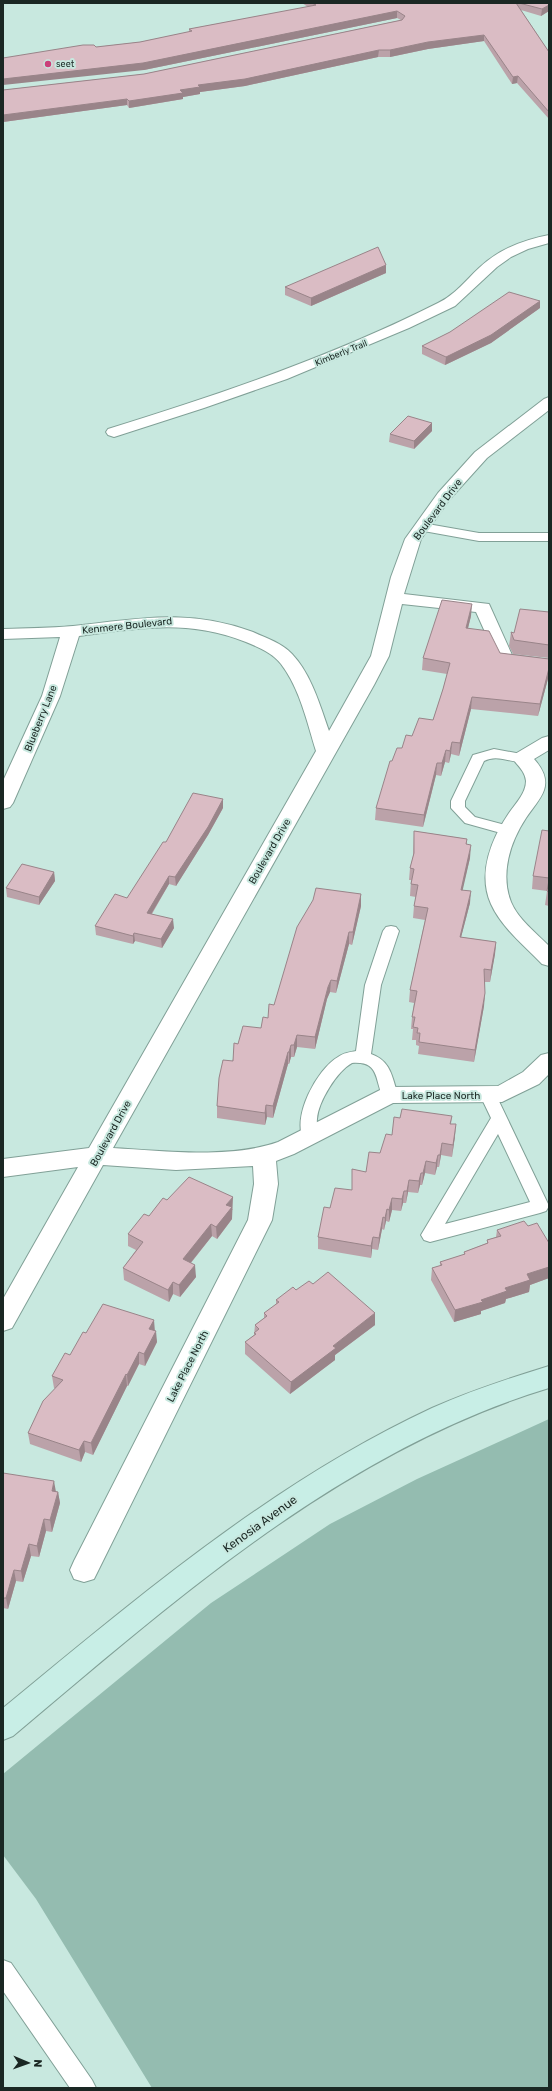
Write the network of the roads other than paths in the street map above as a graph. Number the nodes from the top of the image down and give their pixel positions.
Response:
1 (549, 239) edge
2 (549, 402) edge
3 (114, 432) dead end
4 (422, 528) junction
5 (549, 537) edge
6 (396, 598) junction
7 (71, 631) junction
8 (3, 634) edge
9 (549, 665) edge
10 (549, 742) edge
11 (326, 751) junction
12 (522, 758) junction
13 (3, 804) edge
14 (508, 830) junction
15 (391, 931) dead end
16 (549, 959) edge
17 (362, 1057) junction
18 (549, 1061) edge
19 (390, 1095) junction
20 (488, 1095) junction
21 (498, 1120) junction
22 (310, 1136) junction
23 (97, 1156) junction
24 (264, 1156) junction
25 (3, 1168) edge
26 (3, 1321) edge
27 (549, 1377) edge
28 (84, 1570) dead end
29 (3, 1726) edge
30 (3, 1971) edge
31 (84, 2088) edge

1 - 3 street, Kimberly Trail
2 - 4 street, Boulevard Drive
4 - 5 lane
4 - 6 street, Boulevard Drive
6 - 9 street
6 - 11 street, Boulevard Drive
7 - 8 street, Kenmere Boulevard
7 - 11 street, Kenmere Boulevard
7 - 13 street, Blueberry Lane
10 - 12 street
11 - 23 street, Boulevard Drive
12 - 14 street
12 - 14 lane
14 - 16 street
15 - 17 lane
17 - 19 lane
17 - 22 lane
18 - 20 street, Lake Place North
19 - 20 street, Lake Place North
19 - 22 street, Lake Place North
20 - 21 lane
21 - 21 lane
22 - 24 street, Lake Place North
23 - 24 street, Lake Place North
23 - 25 street, Lake Place North
23 - 26 street, Boulevard Drive
24 - 28 street, Lake Place North
27 - 29 street, Kenosia Avenue
30 - 31 lane

